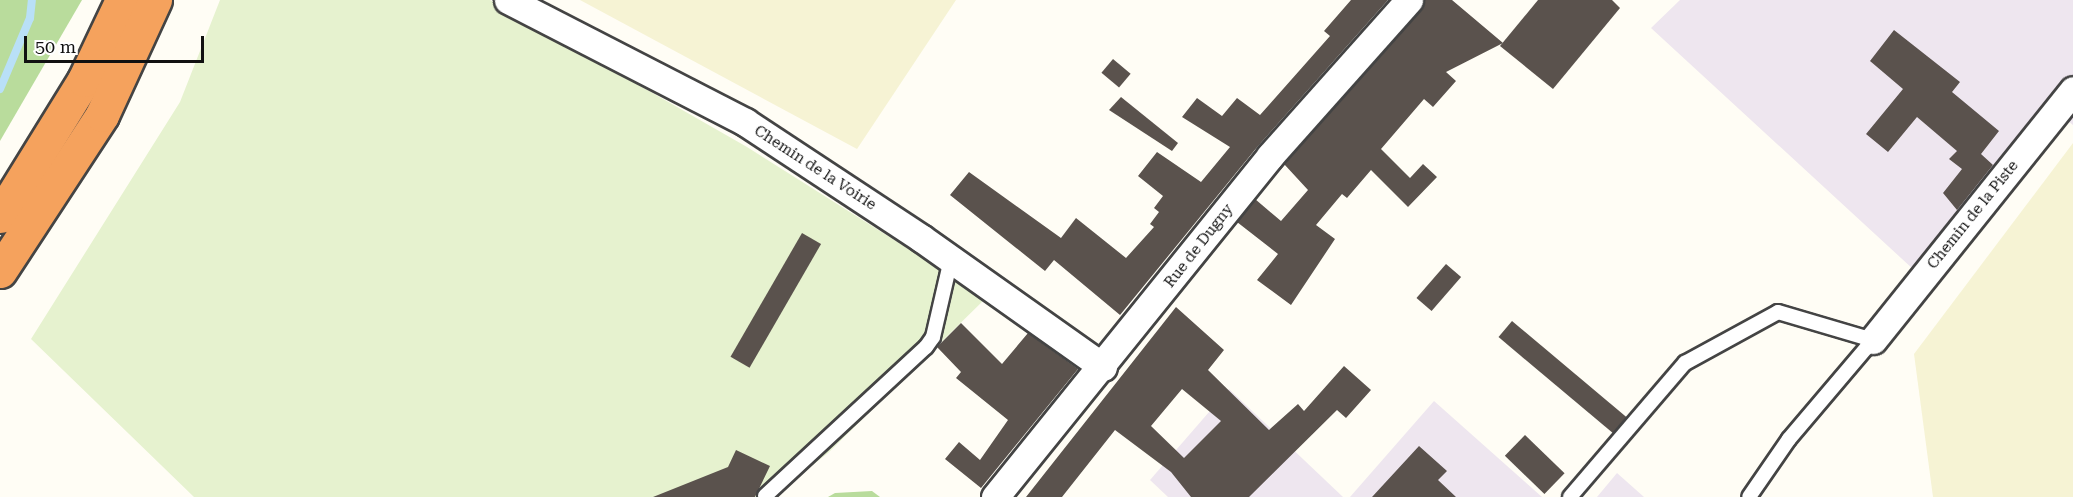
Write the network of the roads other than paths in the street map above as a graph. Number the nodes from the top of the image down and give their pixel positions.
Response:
1 (122, 0) edge
2 (156, 0) edge
3 (507, 0) edge
4 (1409, 0) edge
5 (2073, 90) edge
6 (0, 216) edge
7 (951, 259) junction
8 (0, 271) edge
9 (1874, 340) junction
10 (1103, 367) junction
11 (765, 496) edge
12 (995, 497) edge
13 (1570, 497) edge
14 (1749, 497) edge

1 - 6 highway
2 - 8 highway
3 - 7 street, Chemin de la Voirie
4 - 10 street, Rue de Dugny
5 - 9 street, Chemin de la Piste
7 - 10 street, Chemin de la Voirie
7 - 11 lane
9 - 13 lane
9 - 14 lane
10 - 12 street, Rue de Dugny

